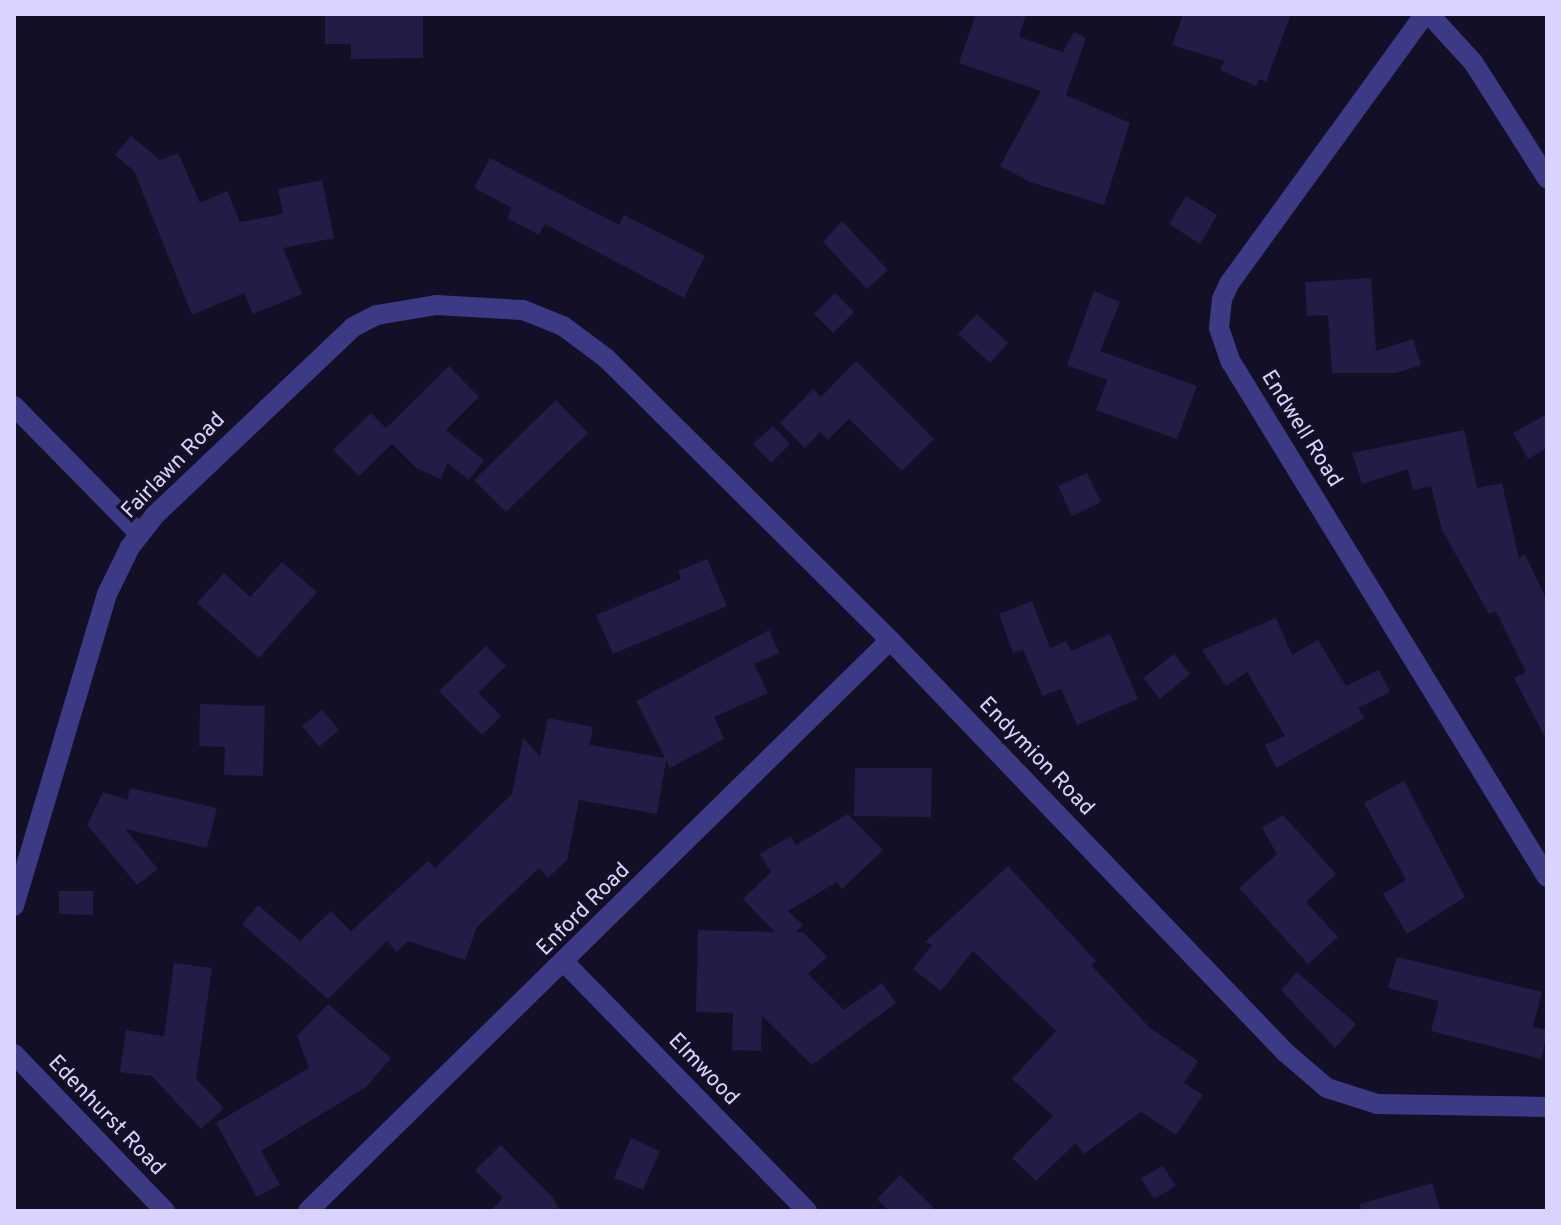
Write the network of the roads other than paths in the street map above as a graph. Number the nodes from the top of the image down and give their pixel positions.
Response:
1 (1427, 14) edge
2 (1547, 178) edge
3 (541, 315) joint
4 (14, 406) edge
5 (140, 534) junction
6 (890, 640) junction
7 (1547, 877) edge
8 (14, 906) edge
9 (565, 963) junction
10 (14, 1054) edge
11 (1547, 1107) edge
12 (165, 1211) edge
13 (308, 1211) edge
14 (807, 1211) edge

1 - 2 street
1 - 7 street, Endwell Road
3 - 5 street, Fairlawn Road
3 - 6 street, Endymion Road
4 - 5 street
5 - 8 street, Fairlawn Road
6 - 9 street, Enford Road
6 - 11 street, Endymion Road
9 - 13 street, Enford Road
9 - 14 street, Elmwood
10 - 12 street, Edenhurst Road

